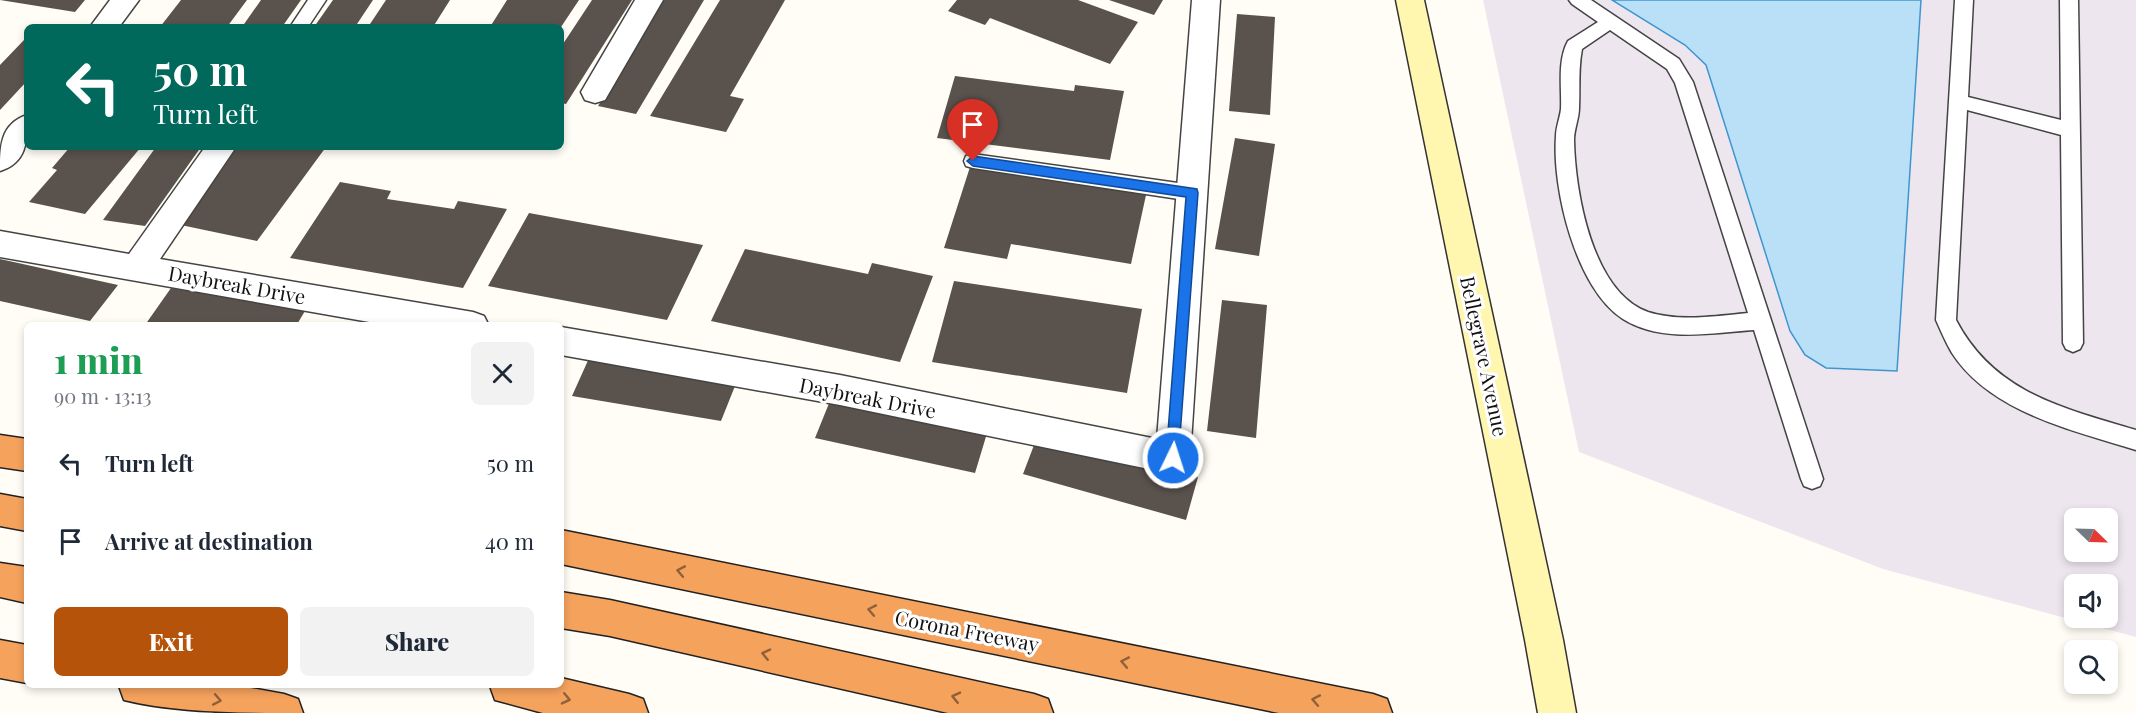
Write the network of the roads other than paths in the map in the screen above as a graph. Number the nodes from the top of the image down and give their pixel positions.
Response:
1 (125, 0) edge
2 (317, 0) edge
3 (649, 0) edge
4 (1206, 0) edge
5 (1410, 0) edge
6 (1578, 0) edge
7 (1964, 0) edge
8 (2069, 0) edge
9 (1610, 22) junction
10 (106, 24) edge
11 (301, 24) edge
12 (595, 92) dead end
13 (1958, 101) junction
14 (24, 130) edge
15 (2071, 130) junction
16 (219, 150) edge
17 (0, 160) edge
18 (973, 161) dead end
19 (1192, 193) junction
20 (0, 244) edge
21 (138, 266) junction
22 (1761, 321) junction
23 (451, 322) edge
24 (564, 342) edge
25 (2073, 343) dead end
26 (2136, 440) edge
27 (0, 451) edge
28 (24, 455) edge
29 (1812, 479) dead end
30 (0, 510) edge
31 (24, 514) edge
32 (564, 548) edge
33 (0, 580) edge
34 (24, 584) edge
35 (564, 610) edge
36 (0, 659) edge
37 (24, 663) edge
38 (149, 688) edge
39 (518, 688) edge
40 (284, 713) edge
41 (629, 713) edge
42 (1034, 713) edge
43 (1373, 713) edge
44 (1557, 713) edge

1 - 10 street
2 - 11 lane
3 - 12 street
4 - 19 street
5 - 44 main road, Bellegrave Avenue
6 - 9 lane
7 - 13 lane
8 - 15 lane
9 - 22 lane
9 - 22 lane
13 - 15 lane
13 - 26 lane
14 - 17 street
15 - 25 lane
16 - 21 street
18 - 19 lane
19 - 24 street, Daybreak Drive
20 - 21 street, Daybreak Drive
21 - 23 street, Daybreak Drive
22 - 29 lane
27 - 28 highway
30 - 31 highway
43 -> 32 highway, Corona Freeway
33 - 34 highway
42 -> 35 highway
36 - 37 highway
38 -> 40 highway
39 -> 41 highway

